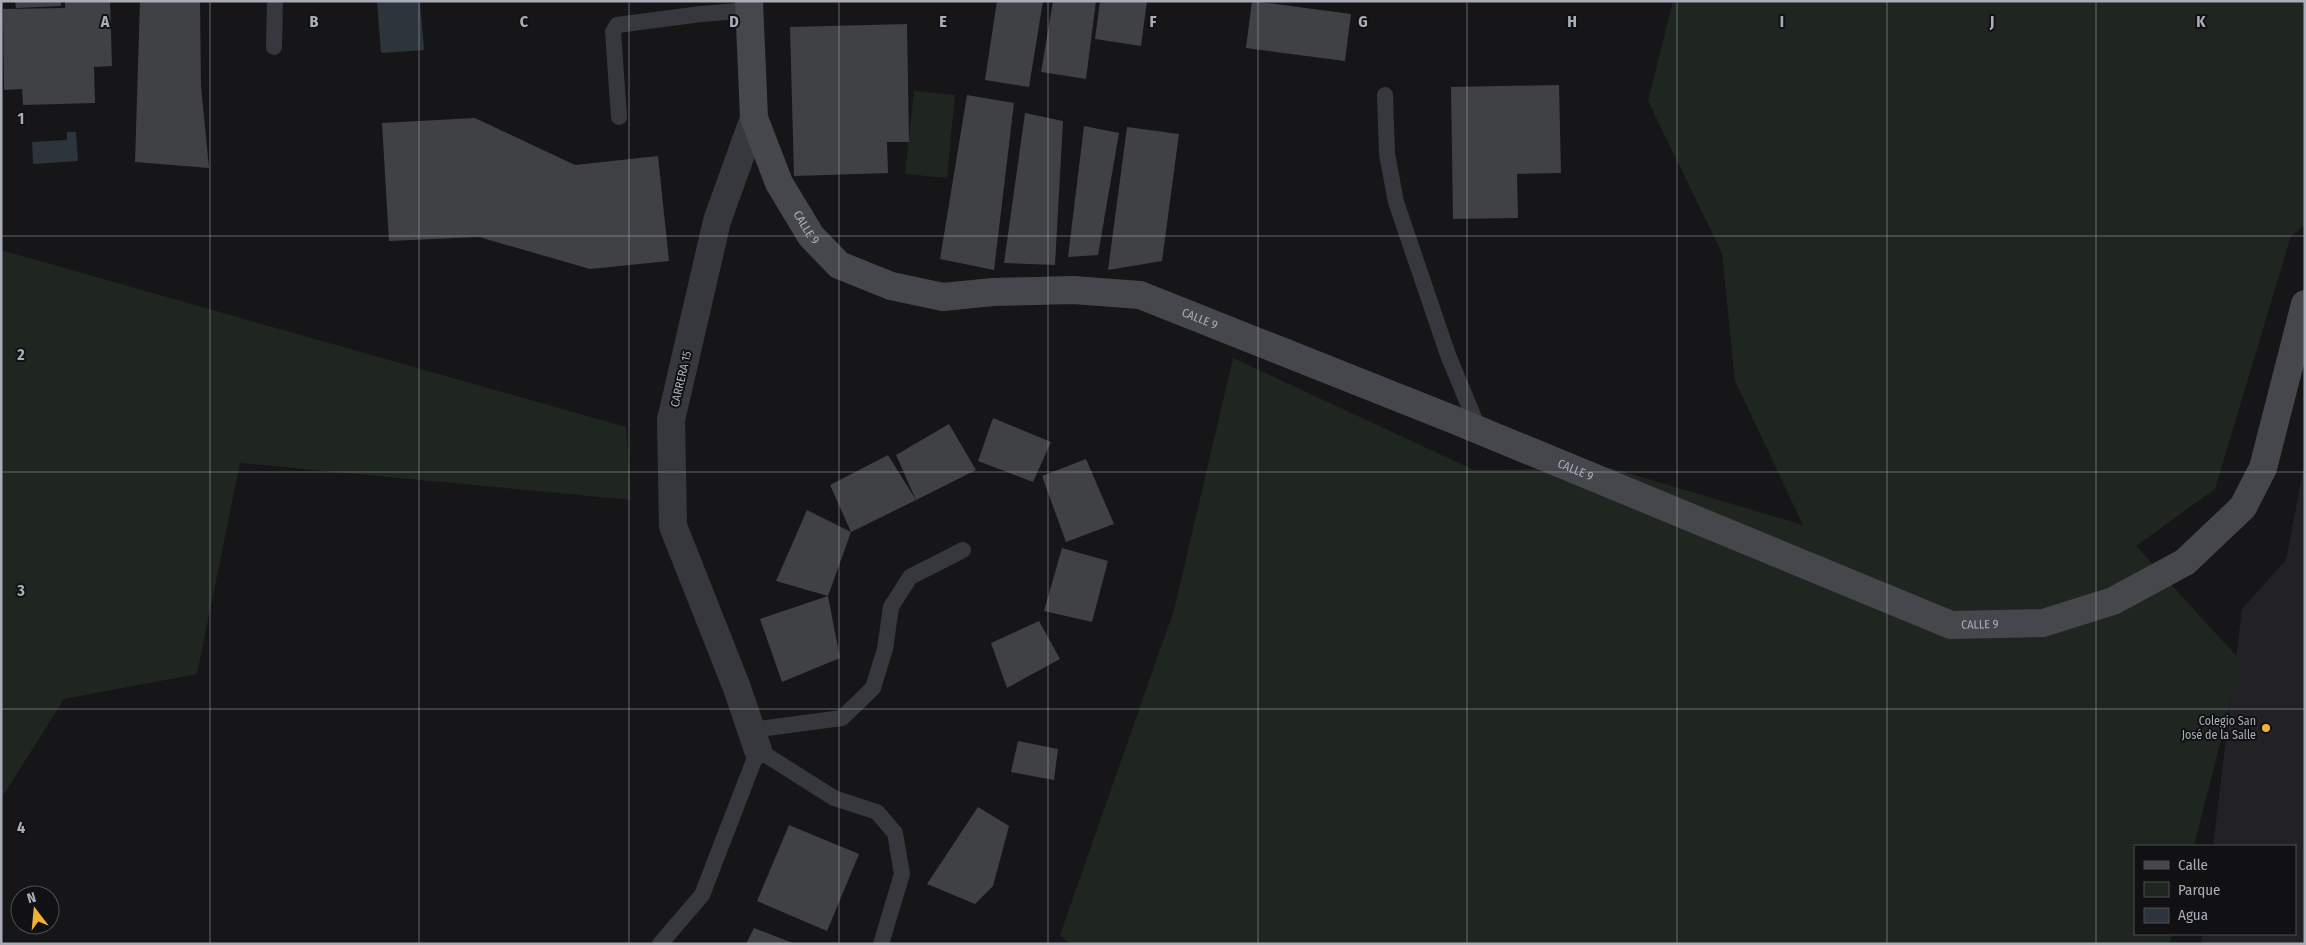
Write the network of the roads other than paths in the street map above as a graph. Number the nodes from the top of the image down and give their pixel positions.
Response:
1 (275, 1) edge
2 (749, 6) edge
3 (274, 47) dead end
4 (1385, 95) dead end
5 (620, 117) dead end
6 (754, 118) junction
7 (2305, 304) edge
8 (1479, 430) junction
9 (963, 550) dead end
10 (755, 740) junction
11 (660, 944) edge
12 (881, 944) edge

1 - 3 lane
2 - 5 lane
2 - 6 street, CARRERA 15
4 - 8 lane
6 - 8 street, CALLE 9
6 - 10 street, CARRERA 15
7 - 8 street, CALLE 9
9 - 10 lane
10 - 11 lane
10 - 12 lane

